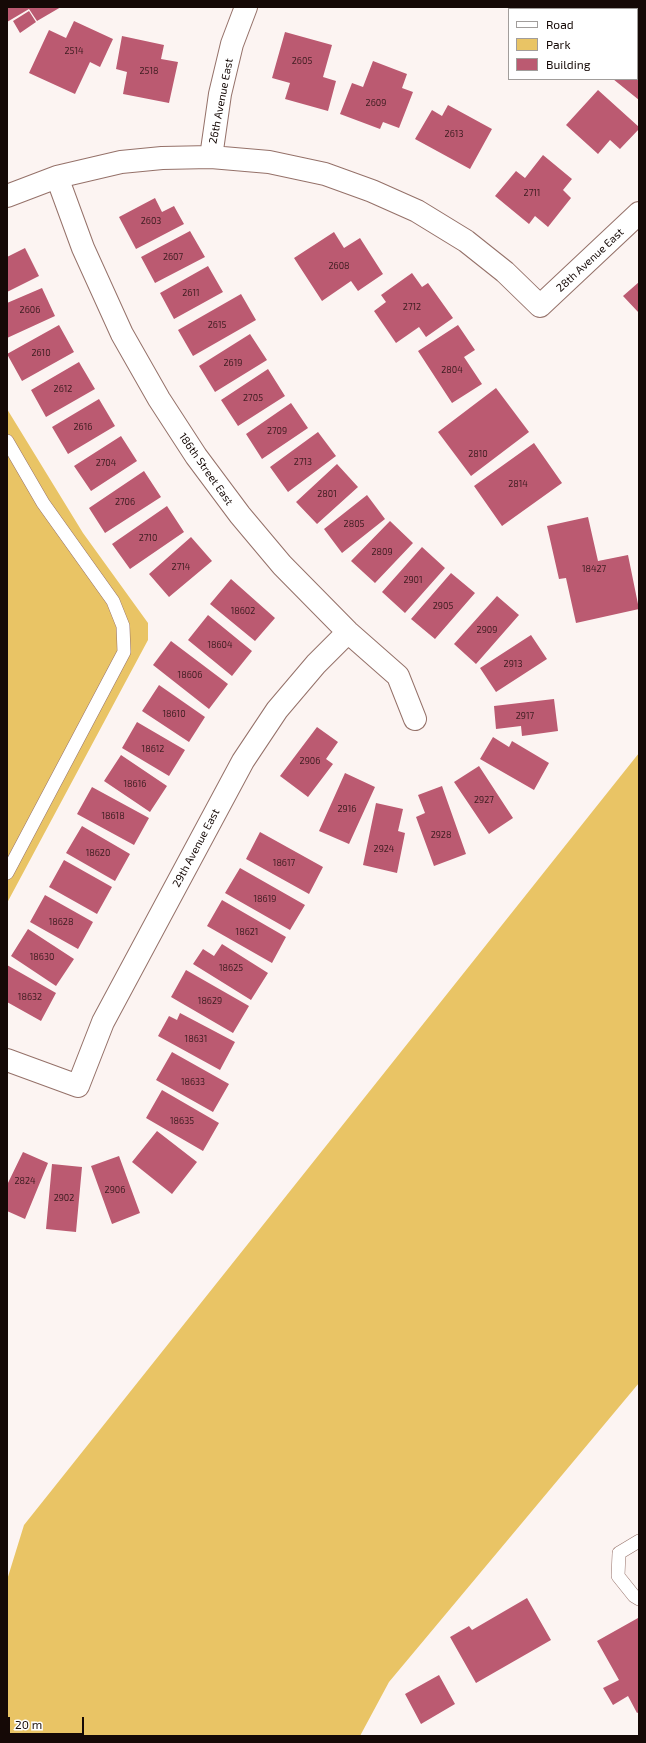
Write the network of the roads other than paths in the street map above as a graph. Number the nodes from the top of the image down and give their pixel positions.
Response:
1 (246, 7) edge
2 (211, 157) junction
3 (57, 177) junction
4 (7, 196) edge
5 (639, 214) edge
6 (7, 442) edge
7 (348, 632) junction
8 (415, 719) dead end
9 (7, 873) edge
10 (7, 1060) edge
11 (639, 1541) edge
12 (639, 1599) edge

1 - 2 street, 26th Avenue East
2 - 3 street, 26th Avenue East
2 - 5 street, 28th Avenue East
3 - 4 street, 26th Avenue East
3 - 7 street, 186th Street East
6 - 9 lane
7 - 8 street, 186th Street East
7 - 10 street, 29th Avenue East
11 - 12 lane

